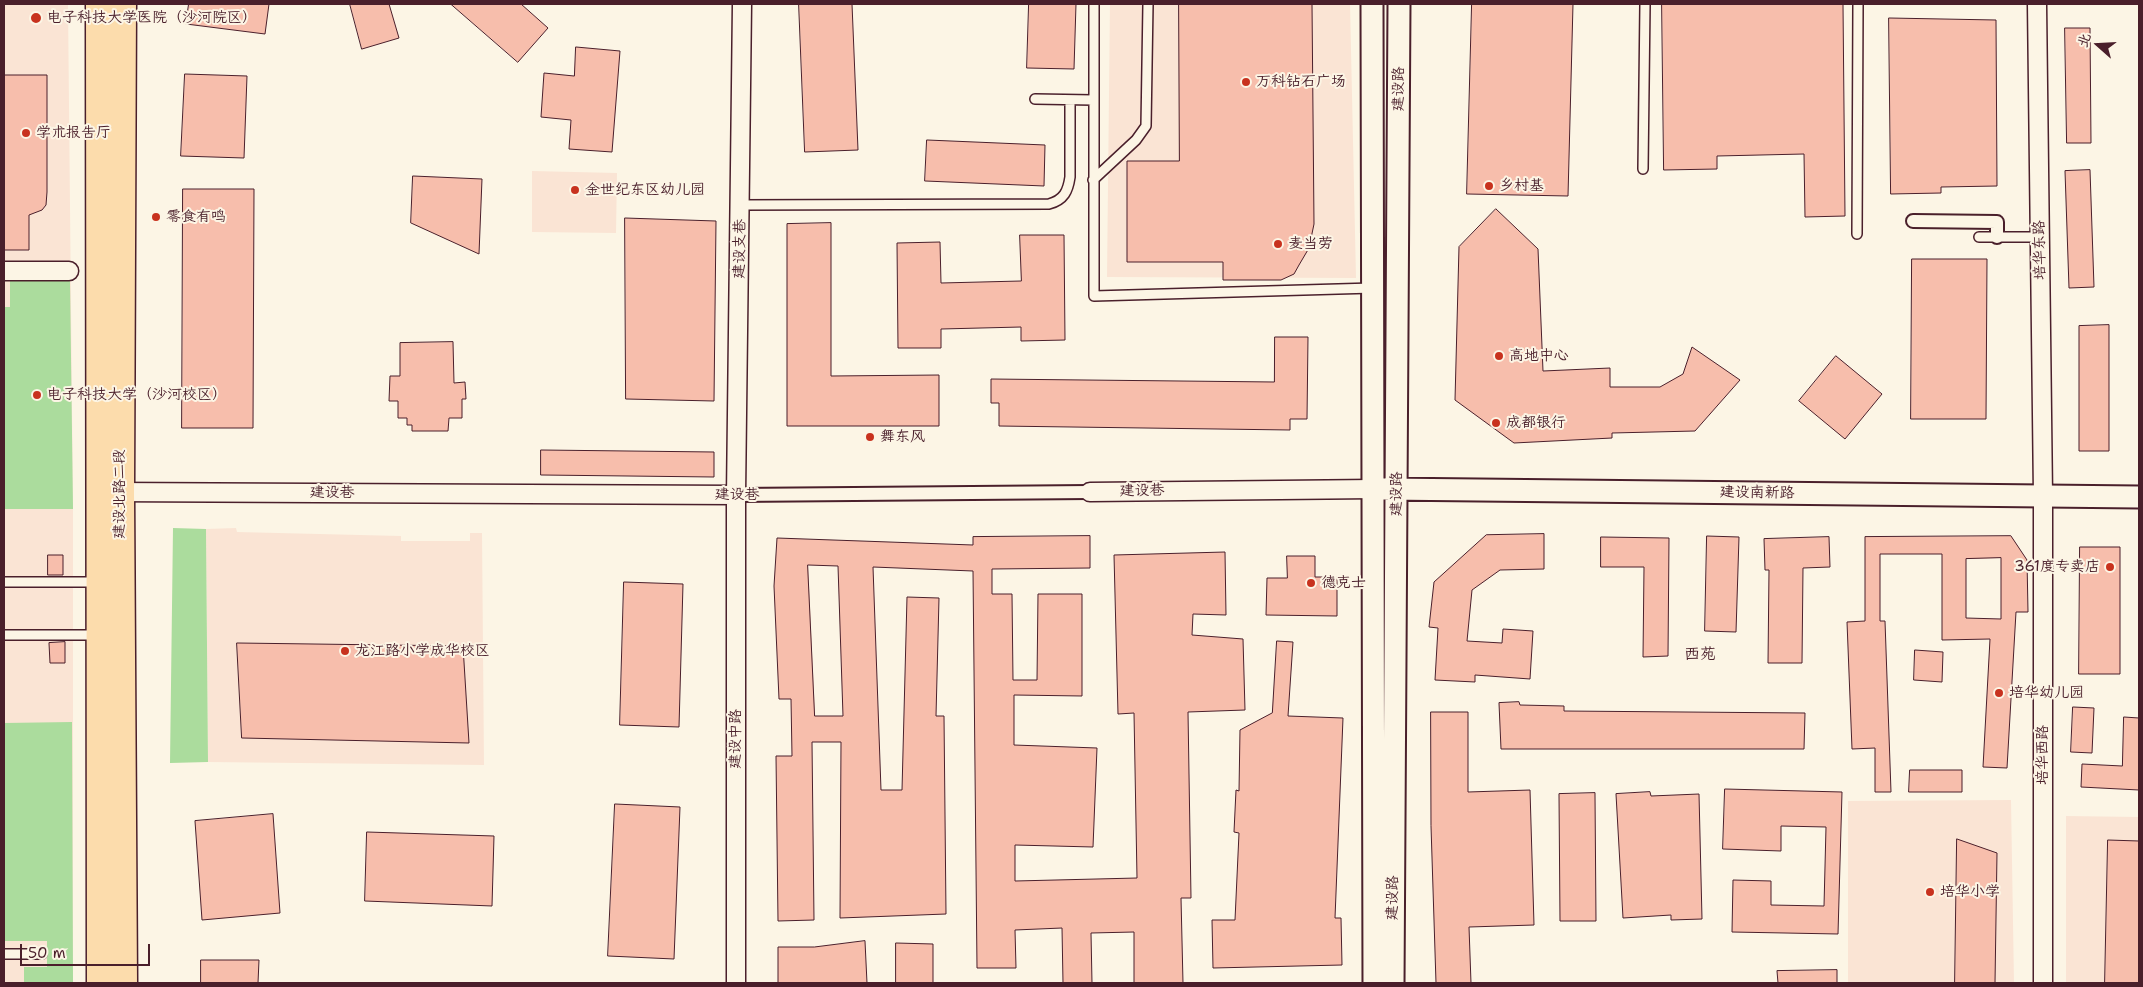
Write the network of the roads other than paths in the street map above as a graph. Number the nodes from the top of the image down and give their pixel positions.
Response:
1 (100, 4) edge
2 (122, 4) edge
3 (742, 4) edge
4 (1094, 4) edge
5 (1148, 4) edge
6 (1372, 4) edge
7 (1399, 4) edge
8 (1645, 4) edge
9 (1858, 4) edge
10 (2037, 4) edge
11 (1035, 99) dead end
12 (1070, 100) junction
13 (1093, 100) junction
14 (1643, 169) dead end
15 (1093, 180) junction
16 (741, 205) junction
17 (1913, 221) dead end
18 (1857, 234) dead end
19 (1979, 237) dead end
20 (1996, 237) junction
21 (2040, 237) junction
22 (4, 271) edge
23 (69, 271) dead end
24 (1373, 288) junction
25 (1374, 489) junction
26 (1398, 489) junction
27 (110, 492) junction
28 (1090, 492) joint
29 (736, 495) junction
30 (2043, 496) junction
31 (2139, 497) edge
32 (4, 582) edge
33 (101, 582) junction
34 (4, 635) edge
35 (101, 636) junction
36 (4, 954) edge
37 (42, 954) dead end
38 (101, 983) edge
39 (123, 983) edge
40 (736, 983) edge
41 (1374, 983) edge
42 (1392, 983) edge
43 (2043, 983) edge

1 - 27 main road, 建设北路二段
2 - 27 main road, 建设北路二段
3 - 16 street, 建设支巷
4 - 13 lane
5 - 15 lane
6 - 24 street, 建设路
7 - 26 street, 建设路
8 - 14 lane
9 - 18 lane
10 - 21 street, 培华东路
11 - 12 lane
12 - 13 lane
12 - 16 lane
13 - 15 lane
15 - 24 lane
16 - 29 street, 建设支巷
17 - 20 street
19 - 20 lane
20 - 21 lane
21 - 30 street, 培华东路
22 - 23 street
24 - 25 street, 建设路
25 - 26 street, 建设南新路
25 - 28 street, 建设巷
25 - 41 street, 建设路
26 - 30 street, 建设南新路
26 - 42 street, 建设路
27 - 29 street, 建设巷
27 - 33 main road, 建设北路二段
27 - 39 main road, 建设北路二段
28 - 29 street, 建设巷
29 - 40 street, 建设中路
30 - 31 street, 建设南新路
30 - 43 street, 培华西路
32 - 33 lane
33 - 35 main road, 建设北路二段
34 - 35 lane
35 - 38 main road, 建设北路二段
36 - 37 lane

